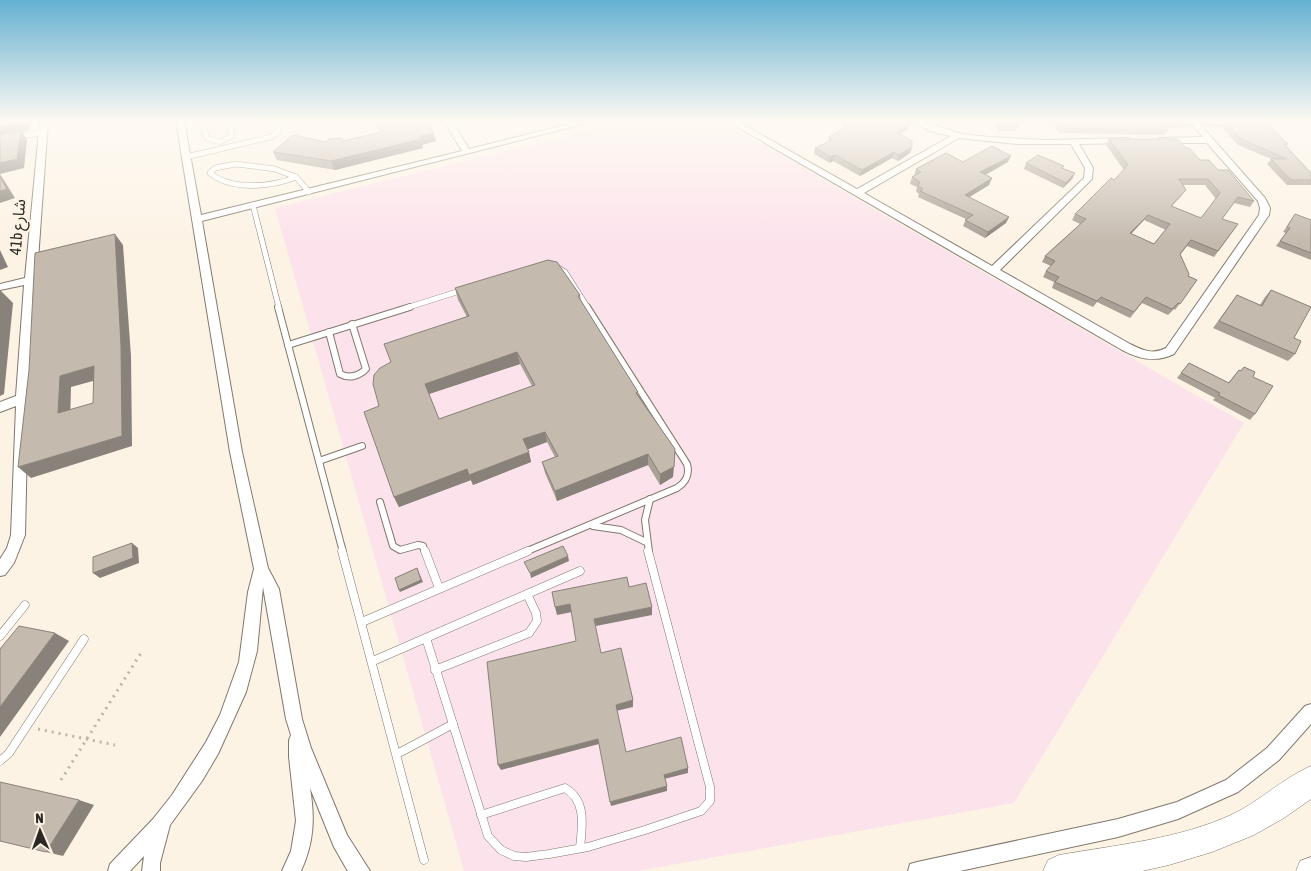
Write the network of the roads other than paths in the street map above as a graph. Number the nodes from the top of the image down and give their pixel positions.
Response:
1 (41, 162) edge
2 (187, 162) edge
3 (429, 162) edge
4 (802, 162) edge
5 (912, 162) edge
6 (1086, 162) edge
7 (1229, 162) edge
8 (297, 178) junction
9 (309, 192) junction
10 (857, 193) junction
11 (254, 206) junction
12 (198, 219) junction
13 (546, 265) edge
14 (993, 271) junction
15 (30, 280) junction
16 (0, 287) edge
17 (473, 287) edge
18 (352, 324) junction
19 (329, 332) junction
20 (288, 345) junction
21 (22, 399) junction
22 (0, 406) edge
23 (362, 446) dead end
24 (319, 461) junction
25 (650, 499) junction
26 (380, 502) dead end
27 (590, 526) junction
28 (646, 542) junction
29 (261, 569) junction
30 (0, 570) edge
31 (580, 571) dead end
32 (439, 588) junction
33 (528, 594) junction
34 (25, 605) dead end
35 (362, 622) junction
36 (0, 636) edge
37 (426, 638) junction
38 (84, 639) dead end
39 (372, 662) junction
40 (436, 670) junction
41 (1311, 712) edge
42 (453, 724) junction
43 (298, 733) junction
44 (397, 754) junction
45 (0, 761) edge
46 (1311, 781) edge
47 (169, 812) junction
48 (481, 815) junction
49 (580, 848) junction
50 (424, 860) dead end
51 (118, 871) edge
52 (151, 871) edge
53 (291, 871) edge
54 (360, 871) edge
55 (917, 871) edge
56 (1059, 871) edge

1 - 15 street, 41b شارع
2 - 12 street
3 - 9 street
4 - 10 street
5 - 10 street
6 - 14 street
7 - 14 street
8 - 8 lane
8 - 9 lane
9 - 11 street
10 - 14 street
11 - 12 street
11 - 20 lane
12 - 29 street
13 - 25 lane
15 - 16 street
15 - 21 street, 41b شارع
17 - 18 lane
18 - 19 lane
18 - 19 lane
19 - 20 lane
20 - 24 lane
21 - 22 street
21 - 30 street, 41b شارع
23 - 24 lane
24 - 35 lane
25 - 27 lane
25 - 28 lane
26 - 32 lane
27 - 28 lane
27 - 32 lane
28 - 49 lane
29 - 43 street
29 - 47 street
31 - 33 lane
32 - 35 lane
33 - 37 lane
33 - 40 lane
34 - 36 lane
35 - 39 lane
37 - 39 lane
37 - 40 lane
38 - 45 lane
39 - 44 lane
40 - 42 lane
41 - 55 street
42 - 44 lane
42 - 48 lane
43 - 53 street
43 - 54 street
44 - 50 lane
46 - 56 highway
47 - 51 street
47 - 52 street
48 - 49 lane
48 - 49 lane

